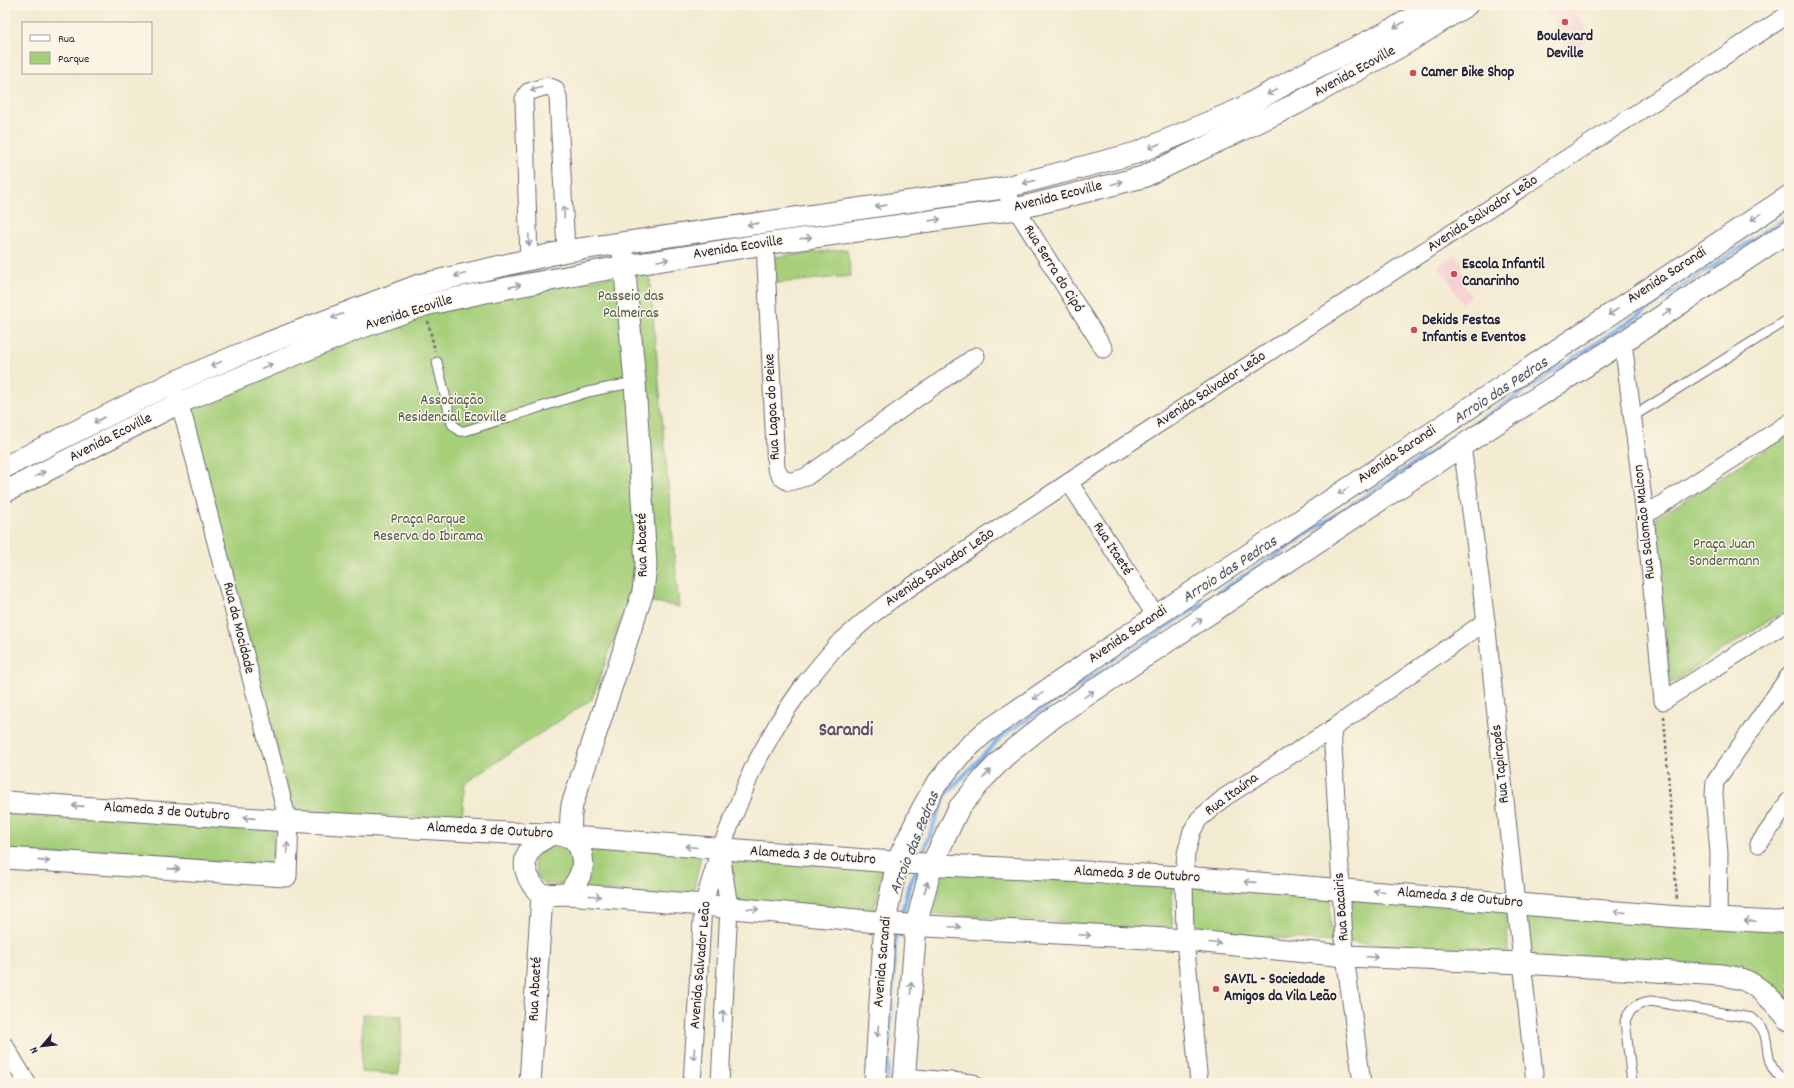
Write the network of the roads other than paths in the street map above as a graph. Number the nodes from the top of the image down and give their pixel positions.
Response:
1 (1433, 5) edge
2 (1467, 5) edge
3 (1789, 14) edge
4 (1306, 73) junction
5 (1317, 93) junction
6 (1003, 188) junction
7 (1789, 196) edge
8 (1016, 208) junction
9 (1789, 231) edge
10 (622, 243) junction
11 (765, 244) junction
12 (566, 251) junction
13 (529, 259) junction
14 (625, 266) junction
15 (483, 269) junction
16 (486, 292) junction
17 (1789, 319) edge
18 (1623, 342) junction
19 (1104, 349) dead end
20 (976, 356) dead end
21 (437, 362) road end
22 (635, 382) junction
23 (172, 383) junction
24 (179, 403) junction
25 (1632, 417) junction
26 (1789, 424) edge
27 (1462, 446) junction
28 (5, 467) edge
29 (1069, 482) junction
30 (5, 492) edge
31 (1645, 515) junction
32 (1156, 616) junction
33 (1486, 621) junction
34 (1789, 621) edge
35 (1789, 676) edge
36 (1332, 729) junction
37 (1789, 801) edge
38 (5, 802) edge
39 (288, 821) junction
40 (515, 833) junction
41 (562, 835) junction
42 (1759, 844) dead end
43 (720, 850) junction
44 (528, 855) junction
45 (5, 858) edge
46 (915, 863) junction
47 (1184, 877) junction
48 (1340, 888) junction
49 (568, 894) junction
50 (542, 895) junction
51 (1516, 903) junction
52 (703, 905) junction
53 (729, 907) junction
54 (1718, 919) junction
55 (1789, 921) edge
56 (900, 924) junction
57 (1185, 940) junction
58 (1345, 956) junction
59 (1522, 963) junction
60 (1789, 1020) edge
61 (5, 1046) edge
62 (904, 1080) edge
63 (1781, 1080) edge
64 (27, 1083) edge
65 (530, 1083) edge
66 (692, 1083) edge
67 (720, 1083) edge
68 (875, 1083) edge
69 (972, 1083) edge
70 (1199, 1083) edge
71 (1362, 1083) edge
72 (1535, 1083) edge
73 (1632, 1083) edge

1 -> 4 street, Avenida Ecoville
2 - 5 street, Avenida Ecoville
3 - 29 street, Avenida Salvador Leão
4 - 5 street
4 -> 6 street, Avenida Ecoville
8 -> 5 street, Avenida Ecoville
6 - 8 street, Rua Serra do Cipó
6 -> 10 street, Avenida Ecoville
7 -> 32 street, Avenida Sarandi
11 -> 8 street, Avenida Ecoville
8 - 19 street, Rua Serra do Cipó
18 -> 9 street, Avenida Sarandi
10 - 12 street, Avenida Ecoville
10 - 14 street, Rua Abaeté
14 -> 11 street, Avenida Ecoville
11 - 20 street, Rua Lagoa do Peixe
12 - 13 street, Avenida Ecoville
12 -> 13 street
13 - 15 street, Avenida Ecoville
16 -> 14 street, Avenida Ecoville
14 - 22 street, Rua Abaeté
15 - 16 street
15 -> 23 street, Avenida Ecoville
24 -> 16 street, Avenida Ecoville
17 - 25 lane
18 - 25 street, Rua Salomão Malcon
18 - 27 street, Avenida Sarandi
21 - 22 lane
22 - 41 street, Rua Abaeté
23 - 24 street, Rua da Mocidade
23 -> 28 street, Avenida Ecoville
30 -> 24 street, Avenida Ecoville
24 - 39 street, Rua da Mocidade
25 - 31 street, Rua Salomão Malcon
26 - 31 street
27 - 33 street, Rua Tapirapés
46 -> 27 street, Avenida Sarandi
29 - 32 street, Rua Itaeté
29 - 43 street, Avenida Salvador Leão
31 - 34 street, Rua Salomão Malcon
32 -> 46 street, Avenida Sarandi
33 - 36 street, Rua Itaúna
33 - 51 street, Rua Tapirapés
35 - 54 street
36 - 47 street, Rua Itaúna
36 - 48 street, Rua Bacairis
37 - 42 street
39 -> 38 street, Alameda 3 de Outubro
39 - 40 street, Alameda 3 de Outubro
45 -> 39 street, Rua da Mocidade
40 - 41 street, Alameda 3 de Outubro
40 - 44 street
43 -> 41 street, Alameda 3 de Outubro
41 - 44 street
41 - 49 street
43 - 46 street, Alameda 3 de Outubro
43 - 52 street, Avenida Salvador Leão
43 - 53 street, Avenida Salvador Leão
44 - 50 street
46 - 47 street, Alameda 3 de Outubro
56 -> 46 street, Avenida Sarandi
46 - 56 street, Avenida Sarandi
48 -> 47 street, Alameda 3 de Outubro
47 - 57 street, Rua Itaúna
51 -> 48 street, Alameda 3 de Outubro
48 - 58 street, Rua Bacairis
49 - 50 street
49 -> 52 street
50 - 65 street, Rua Abaeté
54 -> 51 street, Alameda 3 de Outubro
51 - 59 street, Rua Tapirapés
52 - 53 street
52 -> 66 street, Avenida Salvador Leão
53 -> 56 street
67 -> 53 street, Avenida Salvador Leão
55 -> 54 street, Alameda 3 de Outubro
56 -> 57 street
62 -> 56 street, Avenida Sarandi
56 -> 68 street, Avenida Sarandi
57 -> 58 street
57 - 70 street, Rua Itaúna
58 -> 59 street
58 - 71 street, Rua Bacairis
59 - 60 street
59 - 72 street, Rua Tapirapés
61 - 64 street
62 - 69 street
63 - 73 lane

